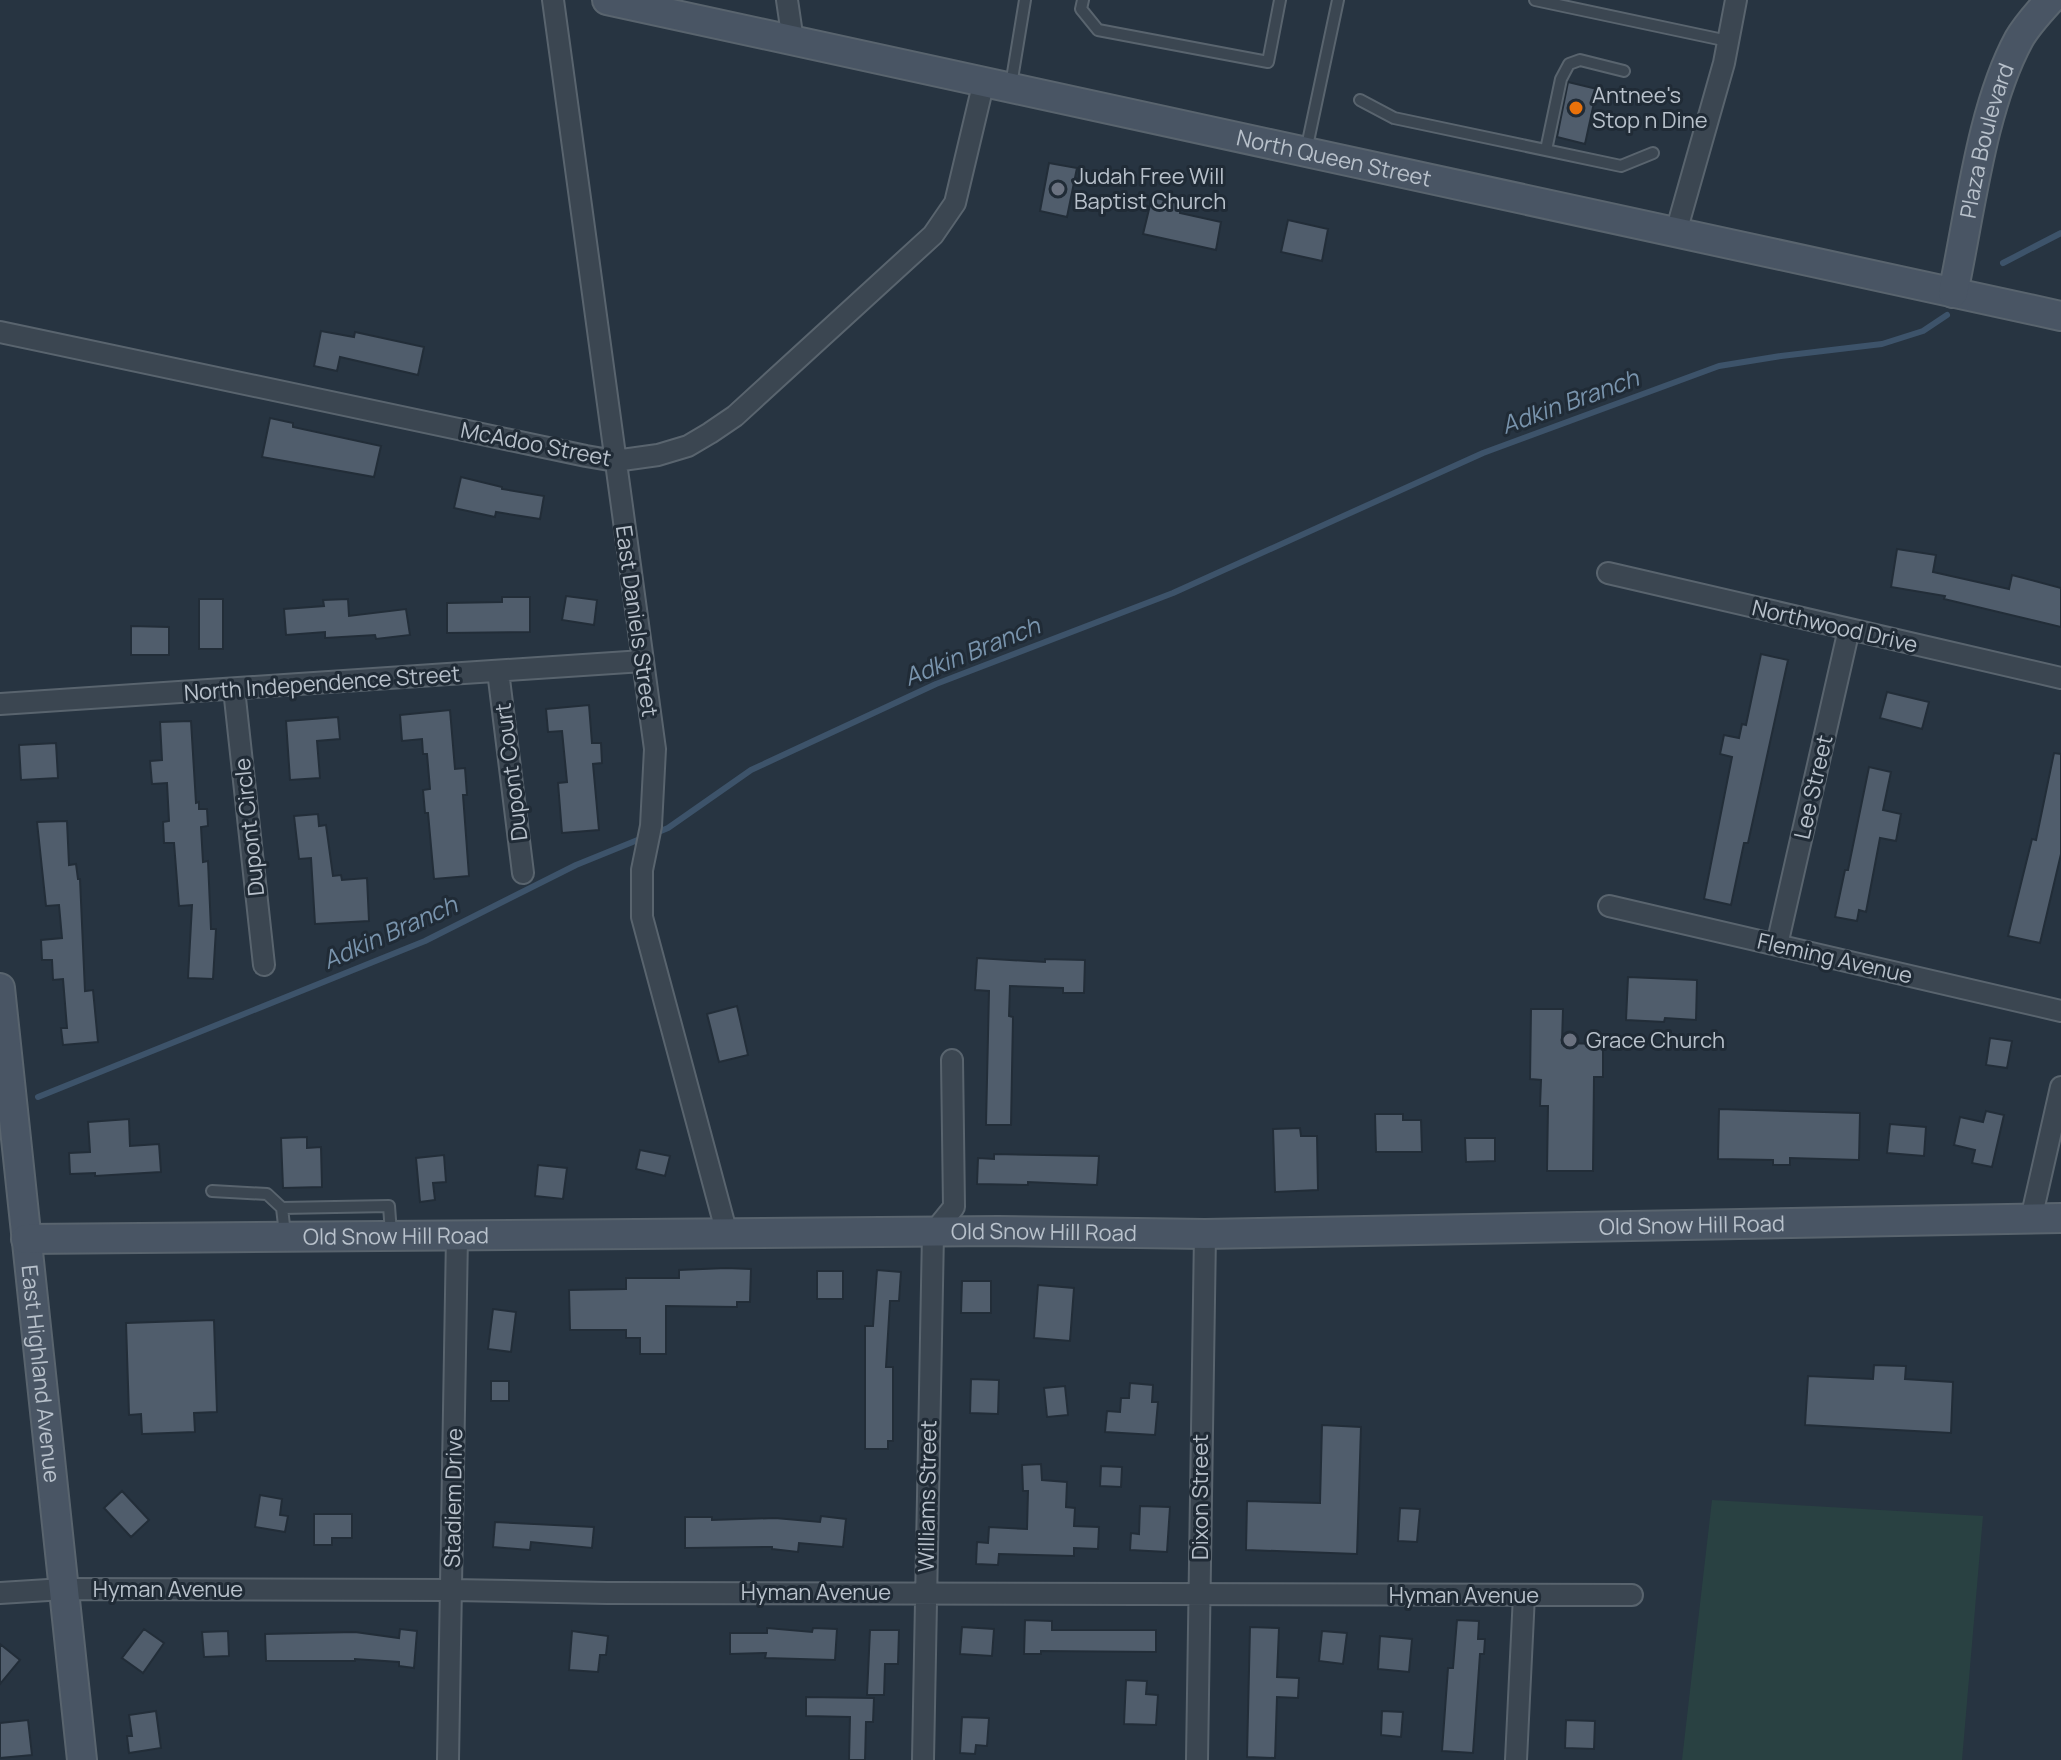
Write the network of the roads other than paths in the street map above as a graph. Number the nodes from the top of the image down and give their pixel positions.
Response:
1 (553, 0) edge
2 (607, 0) edge
3 (787, 0) edge
4 (1025, 0) edge
5 (1083, 0) edge
6 (1280, 0) edge
7 (1338, 0) edge
8 (1535, 0) edge
9 (1736, 0) edge
10 (2050, 0) edge
11 (793, 41) junction
12 (1728, 41) junction
13 (1624, 71) dead end
14 (997, 84) junction
15 (1360, 100) dead end
16 (1546, 150) junction
17 (1306, 151) junction
18 (1653, 153) dead end
19 (1676, 232) junction
20 (1953, 293) junction
21 (2061, 316) edge
22 (0, 332) edge
23 (615, 461) junction
24 (1608, 573) dead end
25 (1849, 629) junction
26 (643, 661) junction
27 (498, 671) junction
28 (2061, 678) edge
29 (234, 689) junction
30 (0, 704) edge
31 (523, 873) dead end
32 (1609, 906) dead end
33 (1777, 945) junction
34 (264, 965) dead end
35 (0, 988) edge
36 (2061, 1011) edge
37 (952, 1060) dead end
38 (2061, 1087) edge
39 (212, 1191) dead end
40 (2061, 1218) edge
41 (2031, 1219) junction
42 (284, 1222) junction
43 (933, 1233) junction
44 (727, 1234) junction
45 (1205, 1234) junction
46 (457, 1236) junction
47 (26, 1239) junction
48 (64, 1589) junction
49 (452, 1590) junction
50 (926, 1592) junction
51 (0, 1593) edge
52 (1200, 1594) junction
53 (1524, 1595) junction
54 (1632, 1595) dead end
55 (82, 1760) edge
56 (448, 1760) edge
57 (923, 1760) edge
58 (1197, 1760) edge
59 (1516, 1760) edge

1 - 23 street, East Daniels Street
2 - 11 street, North Queen Street
3 - 11 street
4 - 14 lane
5 - 6 lane
7 - 17 lane
8 - 12 lane
9 - 12 street
10 - 20 street, Plaza Boulevard
11 - 14 street, North Queen Street
12 - 19 street
13 - 16 lane
14 - 17 street, North Queen Street
14 - 23 street, McAdoo Street
15 - 16 lane
16 - 18 lane
17 - 19 street, North Queen Street
19 - 20 street, North Queen Street
20 - 21 street, North Queen Street
22 - 23 street, McAdoo Street
23 - 26 street, East Daniels Street
24 - 25 street, Northwood Drive
25 - 28 street, Northwood Drive
25 - 33 street, Lee Street
26 - 27 street, North Independence Street
26 - 44 street, East Daniels Street
27 - 29 street, North Independence Street
27 - 31 street, Dupont Court
29 - 30 street, North Independence Street
29 - 34 street, Dupont Circle
32 - 33 street, Fleming Avenue
33 - 36 street, Fleming Avenue
35 - 47 street, East Highland Avenue
37 - 43 street
38 - 41 street
39 - 42 lane
40 - 41 street, Old Snow Hill Road
41 - 45 street, Old Snow Hill Road
42 - 46 street, Old Snow Hill Road
42 - 47 street, Old Snow Hill Road
43 - 44 street, Old Snow Hill Road
43 - 45 street, Old Snow Hill Road
43 - 50 street, Williams Street
44 - 46 street, Old Snow Hill Road
45 - 52 street, Dixon Street
46 - 49 street, Stadiem Drive
47 - 48 street, East Highland Avenue
48 - 49 street, Hyman Avenue
48 - 51 street, Hyman Avenue
48 - 55 street, East Highland Avenue
49 - 50 street, Hyman Avenue
49 - 56 street, Stadiem Drive
50 - 52 street, Hyman Avenue
50 - 57 street, Williams Street
52 - 53 street, Hyman Avenue
52 - 58 street, Dixon Street
53 - 54 street, Hyman Avenue
53 - 59 street

